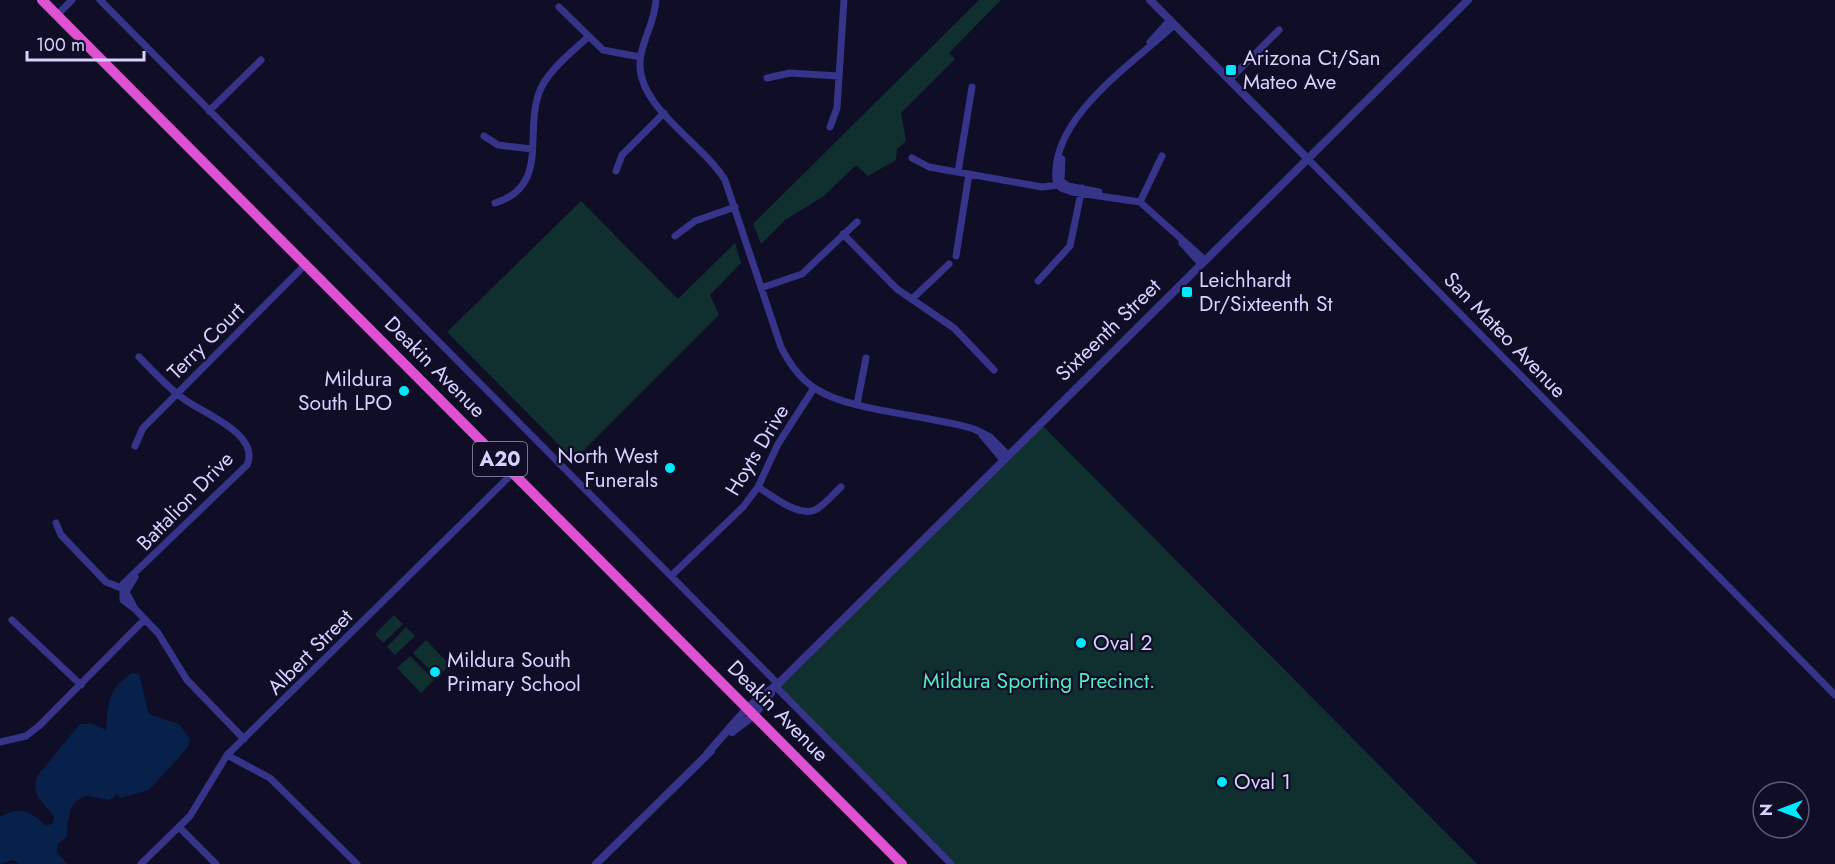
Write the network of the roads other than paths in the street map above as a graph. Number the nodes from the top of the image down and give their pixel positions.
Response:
1 (42, 0) edge
2 (72, 0) edge
3 (100, 0) edge
4 (656, 0) edge
5 (844, 0) edge
6 (1150, 0) edge
7 (1468, 0) edge
8 (559, 7) dead end
9 (57, 15) junction
10 (1172, 22) junction
11 (1279, 30) dead end
12 (588, 37) junction
13 (640, 57) junction
14 (261, 60) dead end
15 (839, 76) junction
16 (767, 78) dead end
17 (1229, 80) junction
18 (972, 87) dead end
19 (209, 111) junction
20 (664, 113) junction
21 (830, 127) dead end
22 (484, 136) dead end
23 (532, 149) junction
24 (1162, 156) dead end
25 (912, 158) dead end
26 (1308, 159) junction
27 (616, 171) dead end
28 (958, 172) junction
29 (969, 174) junction
30 (1058, 182) junction
31 (1081, 191) junction
32 (1140, 202) junction
33 (495, 203) dead end
34 (735, 207) junction
35 (857, 222) dead end
36 (843, 234) junction
37 (675, 236) dead end
38 (956, 256) dead end
39 (1203, 262) junction
40 (306, 264) junction
41 (949, 264) dead end
42 (1038, 281) dead end
43 (761, 288) junction
44 (912, 299) junction
45 (139, 357) dead end
46 (866, 358) dead end
47 (994, 370) dead end
48 (814, 388) junction
49 (176, 394) junction
50 (857, 404) junction
51 (135, 446) dead end
52 (1005, 457) junction
53 (513, 473) junction
54 (758, 487) junction
55 (841, 487) dead end
56 (56, 523) dead end
57 (671, 576) junction
58 (124, 589) junction
59 (145, 619) junction
60 (12, 620) dead end
61 (81, 685) junction
62 (776, 685) junction
63 (1835, 695) edge
64 (751, 712) junction
65 (244, 739) junction
66 (0, 742) edge
67 (227, 755) junction
68 (179, 828) junction
69 (141, 864) edge
70 (216, 864) edge
71 (357, 864) edge
72 (596, 864) edge
73 (902, 864) edge
74 (951, 864) edge

1 - 9 highway, Deakin Avenue / A20
2 - 9 street
3 - 19 street, Deakin Avenue
4 - 13 street
5 - 15 street
6 - 10 street, San Mateo Avenue
7 - 26 street, Sixteenth Street
8 - 12 street
9 - 40 highway, Deakin Avenue / A20
10 - 17 street, San Mateo Avenue
10 - 30 street
11 - 17 street
12 - 13 street
12 - 23 street
13 - 20 street
14 - 19 street
15 - 16 street
15 - 21 street
17 - 26 street, San Mateo Avenue
18 - 28 street
19 - 57 street, Deakin Avenue
20 - 27 street
20 - 34 street
22 - 23 street
23 - 33 street
24 - 32 street
25 - 28 street
26 - 39 street, Sixteenth Street
26 - 63 street, San Mateo Avenue
28 - 29 street
29 - 30 street
29 - 38 street
30 - 31 street
31 - 32 street
31 - 42 street
32 - 39 street
34 - 37 street
34 - 43 street
35 - 36 street
36 - 43 street
36 - 44 street
39 - 52 street, Sixteenth Street
40 - 49 street, Terry Court
40 - 53 highway, Deakin Avenue / A20
41 - 44 street
43 - 48 street
44 - 47 street
45 - 49 street, Battalion Drive
46 - 50 street
48 - 50 street
48 - 54 street, Hoyts Drive
49 - 51 street, Terry Court
49 - 58 street, Battalion Drive
50 - 52 street
52 - 62 street, Sixteenth Street
53 - 64 highway, Deakin Avenue / A20
53 - 65 street, Albert Street
54 - 55 street
54 - 57 street, Hoyts Drive
56 - 58 street
57 - 62 street, Deakin Avenue
58 - 59 street
59 - 61 street
59 - 65 street
60 - 61 street
61 - 66 street
62 - 64 street, Sixteenth Street
62 - 74 street, Deakin Avenue
64 - 72 street, Sixteenth Street
64 - 73 highway, Deakin Avenue / A20
65 - 67 street, Albert Street
67 - 68 street, Albert Street
67 - 71 street
68 - 69 street, Albert Street
68 - 70 street

